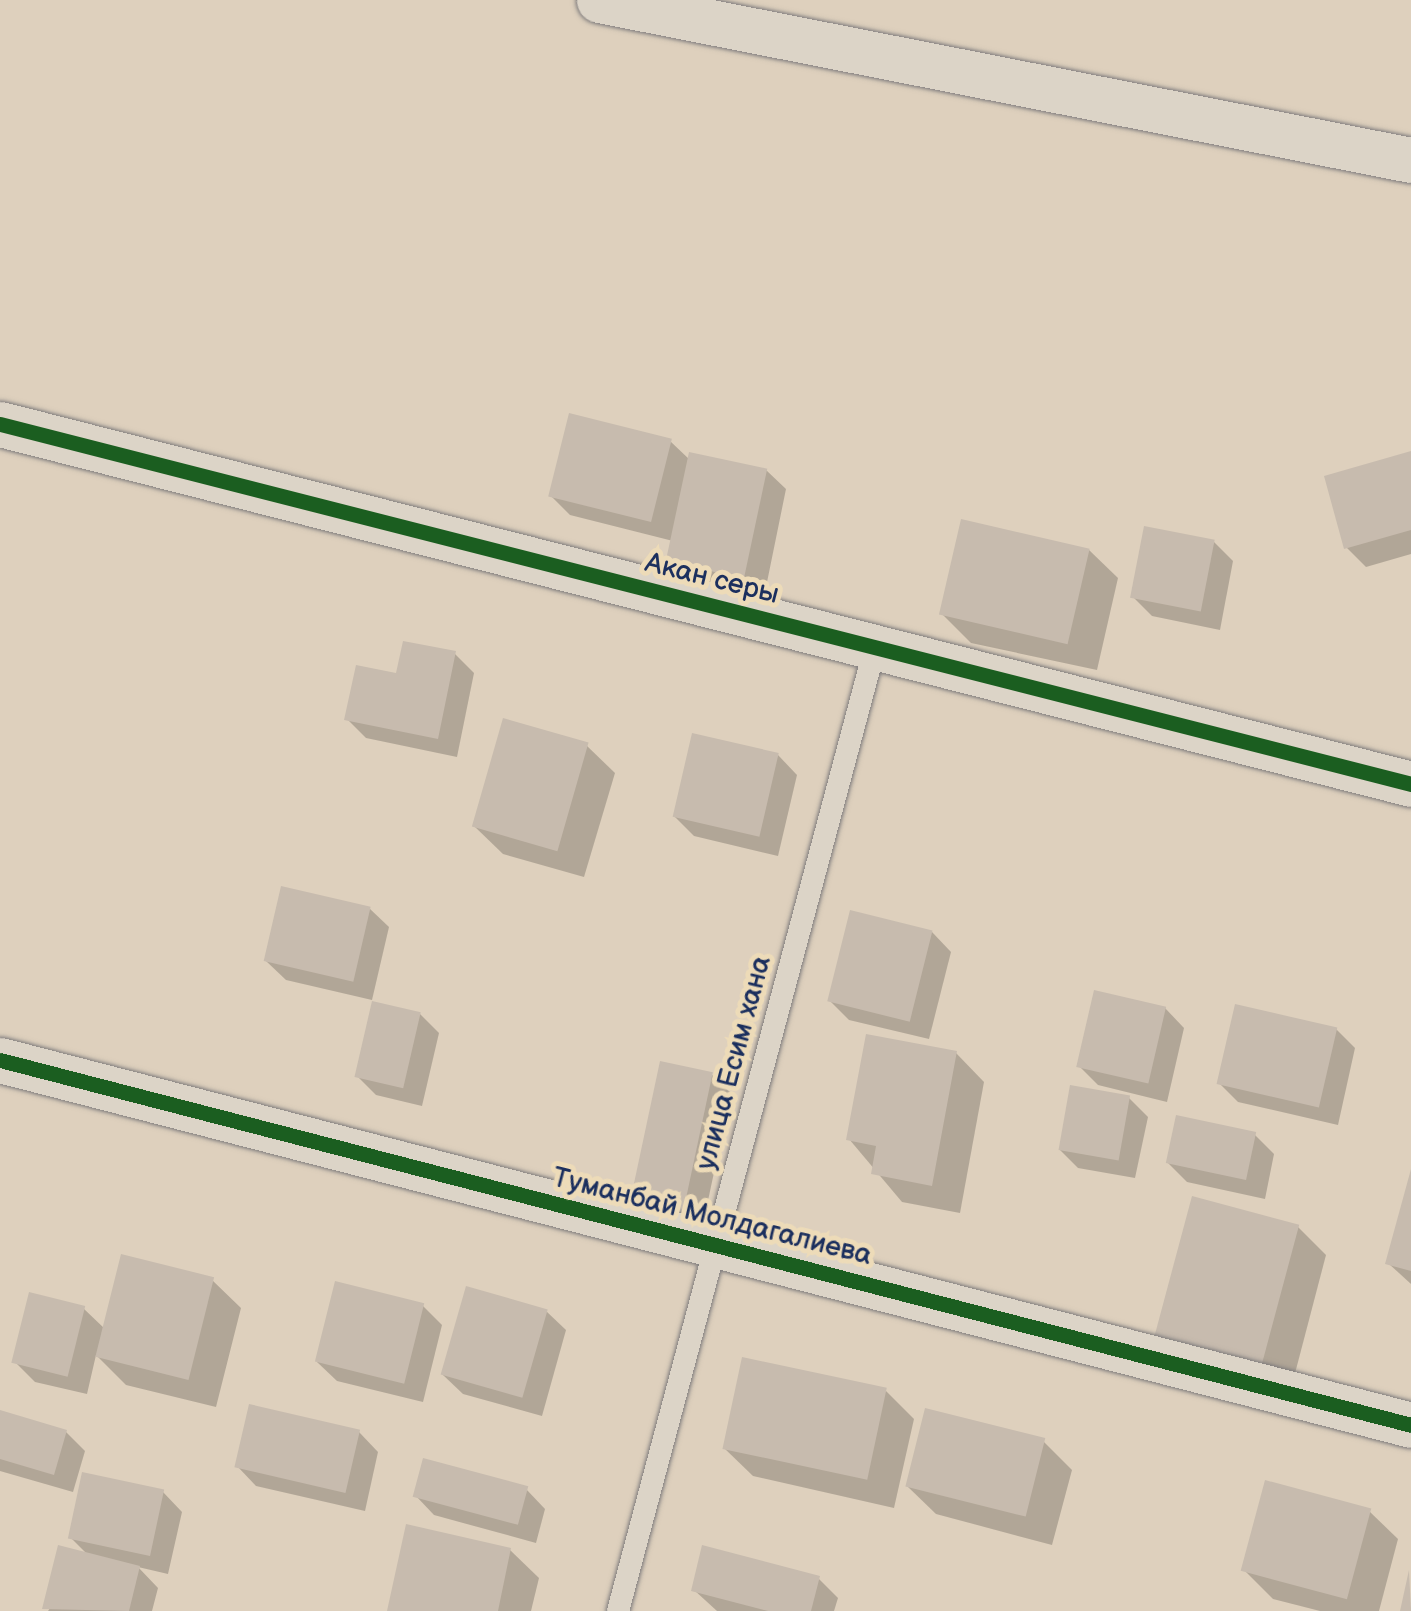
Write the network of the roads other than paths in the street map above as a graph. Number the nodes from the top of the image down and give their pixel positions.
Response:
1 (599, 0) edge
2 (1411, 160) edge
3 (0, 424) edge
4 (875, 647) junction
5 (1411, 784) edge
6 (0, 1060) edge
7 (717, 1244) junction
8 (1411, 1425) edge
9 (618, 1611) edge

1 - 2 street
3 - 4 street, Акан серы
4 - 5 street, Акан серы
4 - 7 lane, улица Есим хана
6 - 7 street, Туманбай Молдагалиева
7 - 8 street, Туманбай Молдагалиева
7 - 9 lane, улица Есим хана

